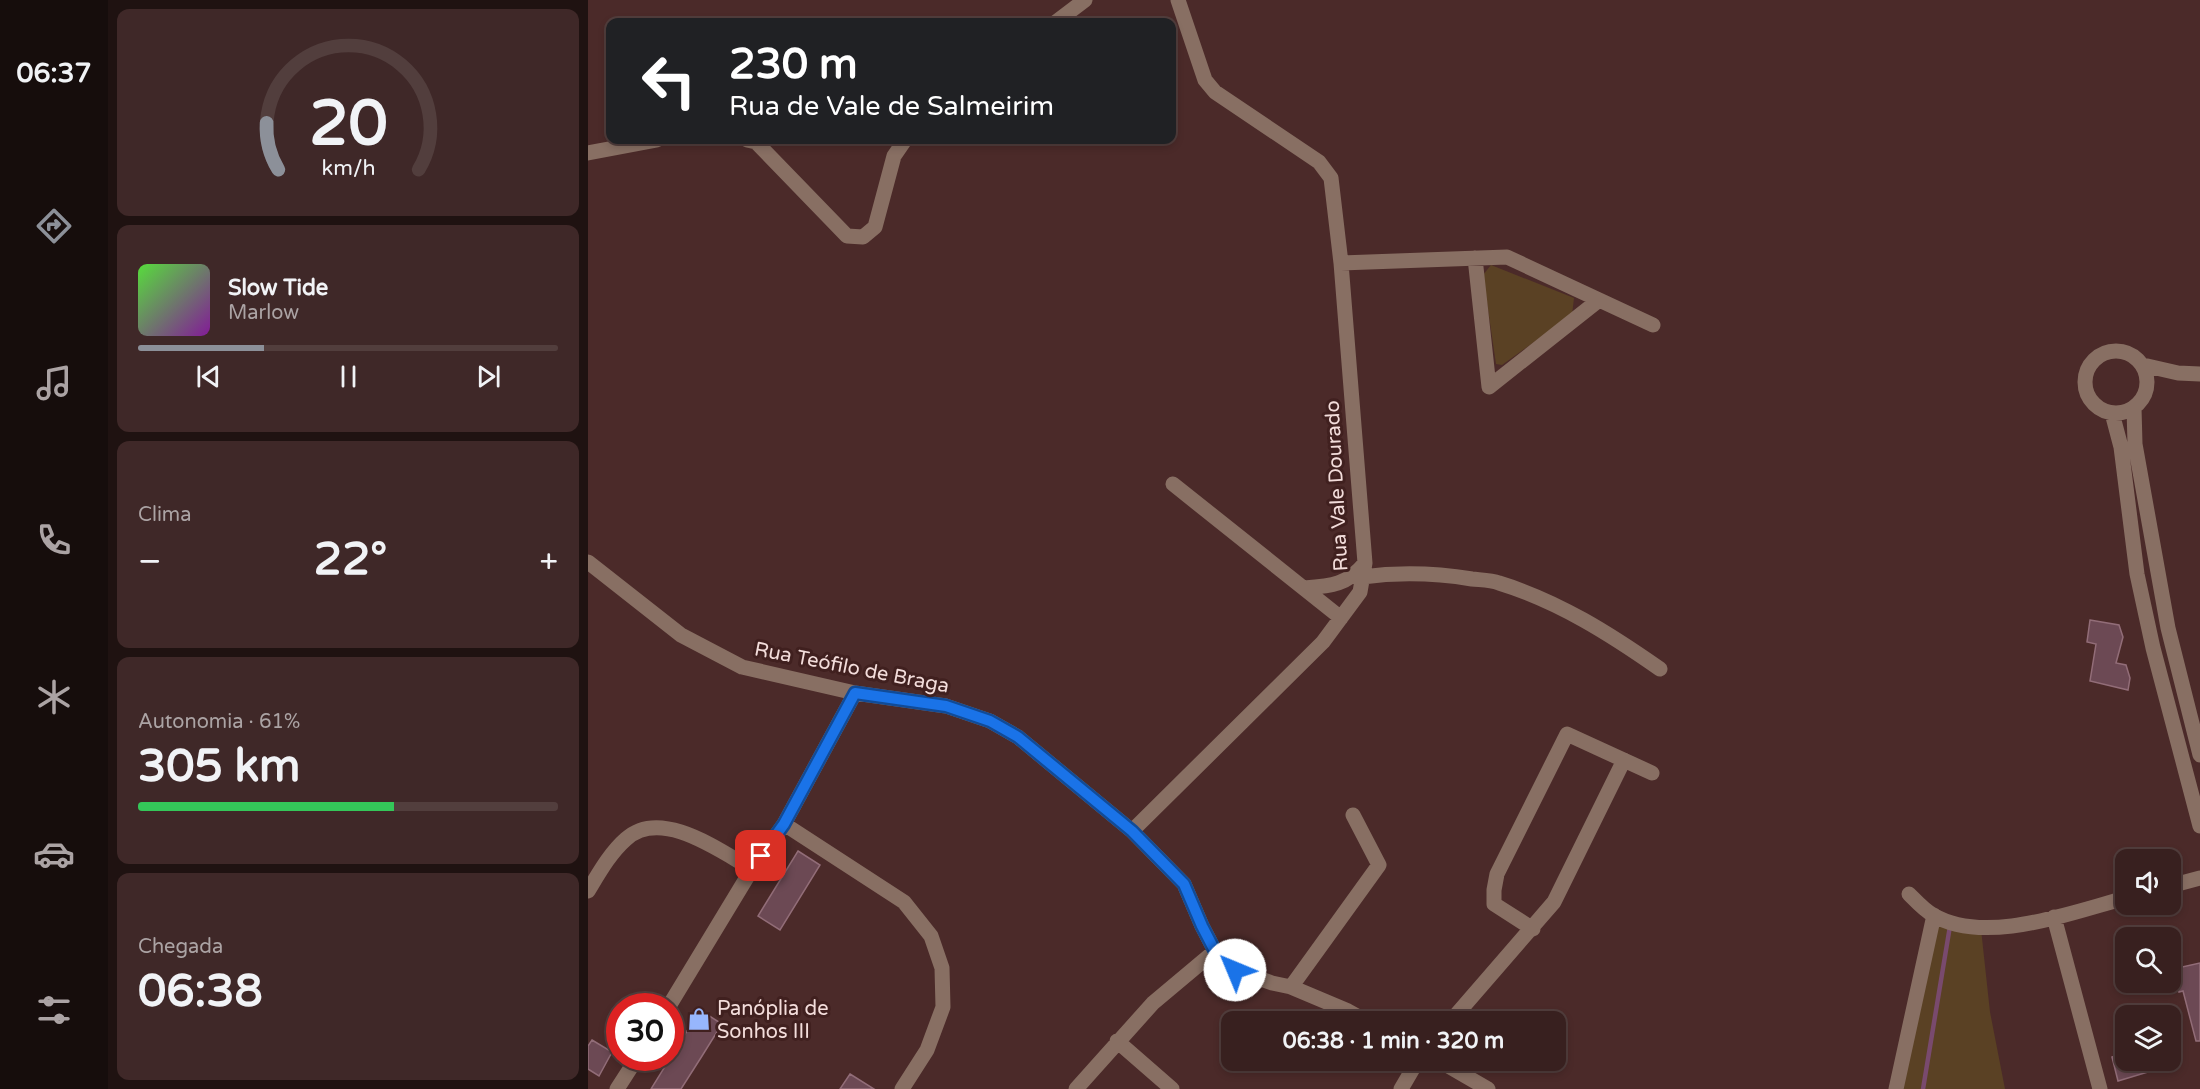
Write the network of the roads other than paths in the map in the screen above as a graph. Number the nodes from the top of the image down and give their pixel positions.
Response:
1 (1085, 0) edge
2 (1178, 0) edge
3 (1061, 18) edge
4 (636, 144) edge
5 (758, 144) edge
6 (902, 144) edge
7 (588, 153) edge
8 (1475, 258) junction
9 (1341, 263) junction
10 (1599, 300) junction
11 (1653, 325) dead end
12 (2143, 365) junction
13 (2178, 373) junction
14 (2200, 374) edge
15 (2146, 390) junction
16 (2134, 408) junction
17 (2112, 413) junction
18 (1173, 484) dead end
19 (588, 562) edge
20 (1364, 570) junction
21 (1304, 588) junction
22 (1341, 618) junction
23 (1660, 669) dead end
24 (855, 693) junction
25 (2200, 755) edge
26 (1624, 760) junction
27 (1652, 773) dead end
28 (1353, 815) dead end
29 (784, 824) junction
30 (2200, 826) edge
31 (1132, 831) junction
32 (752, 869) junction
33 (2200, 878) edge
34 (2181, 883) edge
35 (588, 891) edge
36 (1908, 894) dead end
37 (2115, 901) edge
38 (1934, 915) junction
39 (2054, 917) junction
40 (1533, 928) junction
41 (1215, 951) junction
42 (1291, 987) junction
43 (677, 993) edge
44 (1348, 1011) edge
45 (1460, 1011) edge
46 (1117, 1041) junction
47 (628, 1071) edge
48 (1412, 1071) edge
49 (1457, 1071) edge
50 (617, 1089) edge
51 (902, 1089) edge
52 (1076, 1089) edge
53 (1172, 1089) edge
54 (1401, 1089) edge
55 (1488, 1089) edge
56 (1896, 1089) edge
57 (2100, 1089) edge

1 - 3 street
2 - 9 street, Rua Vale Dourado
4 - 7 street
5 - 6 street
8 - 9 street
8 - 10 street
8 - 10 street
9 - 20 street, Rua Vale Dourado
10 - 11 street
12 - 13 street
12 - 15 street
12 - 17 street
13 - 14 street
13 - 15 street
15 - 16 street
16 - 17 street
16 - 25 street
17 - 30 street
18 - 21 street
19 - 24 street, Rua Teófilo de Braga
20 - 21 street
20 - 22 street, Rua Vale Dourado
20 - 23 street
21 - 22 street
22 - 31 street, Rua Vale Dourado
24 - 29 street
24 - 31 street, Rua Teófilo de Braga
26 - 27 street
26 - 40 street
26 - 40 street
28 - 42 street
29 - 32 street
29 - 51 street
31 - 41 street, Rua Teófilo de Braga
32 - 35 street
32 - 43 street
33 - 34 street
36 - 38 street
37 - 39 street
38 - 39 street
38 - 56 street
39 - 57 street
40 - 45 street
41 - 42 street
41 - 46 street
42 - 44 street
46 - 52 street
46 - 53 street
47 - 50 street
48 - 54 street
49 - 55 street

